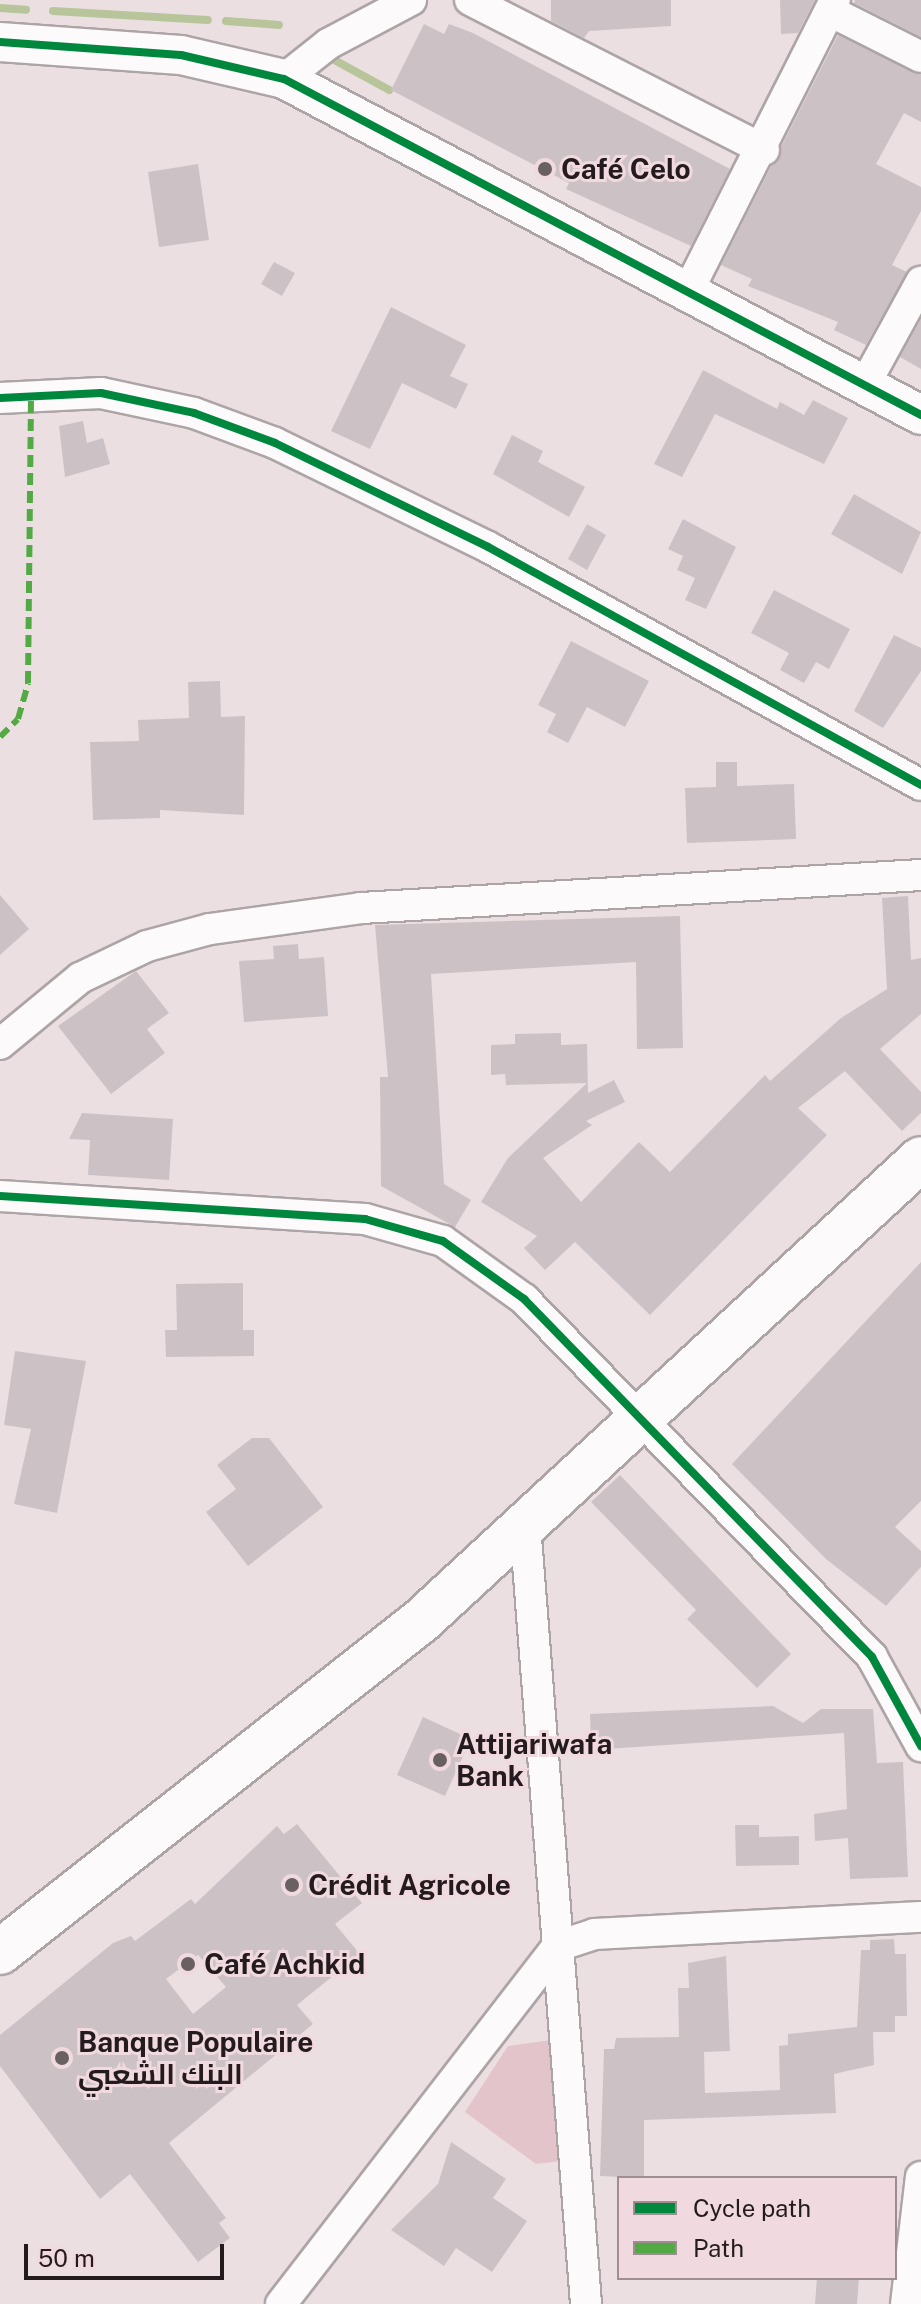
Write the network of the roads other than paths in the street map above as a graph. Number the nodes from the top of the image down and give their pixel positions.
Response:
1 (411, 0) edge
2 (470, 0) edge
3 (832, 6) edge
4 (0, 42) edge
5 (921, 57) edge
6 (284, 79) junction
7 (764, 150) junction
8 (921, 282) edge
9 (687, 293) junction
10 (864, 386) junction
11 (0, 398) edge
12 (921, 415) edge
13 (921, 785) edge
14 (921, 875) edge
15 (0, 1044) edge
16 (921, 1159) edge
17 (0, 1196) edge
18 (641, 1425) junction
19 (525, 1525) junction
20 (921, 1746) edge
21 (921, 1917) edge
22 (558, 1946) junction
23 (0, 1952) edge
24 (921, 2177) edge
25 (281, 2304) edge
26 (586, 2304) edge
27 (906, 2304) edge

1 - 6 street
2 - 7 street
3 - 5 street
3 - 7 street
4 - 6 street
6 - 9 street
7 - 9 street
8 - 10 street
9 - 10 street
10 - 12 street
11 - 13 street
14 - 15 street
16 - 18 main road
17 - 18 street
18 - 19 main road
18 - 20 street
19 - 22 street
19 - 23 main road
21 - 22 street
22 - 25 street
22 - 26 street
24 - 27 street

